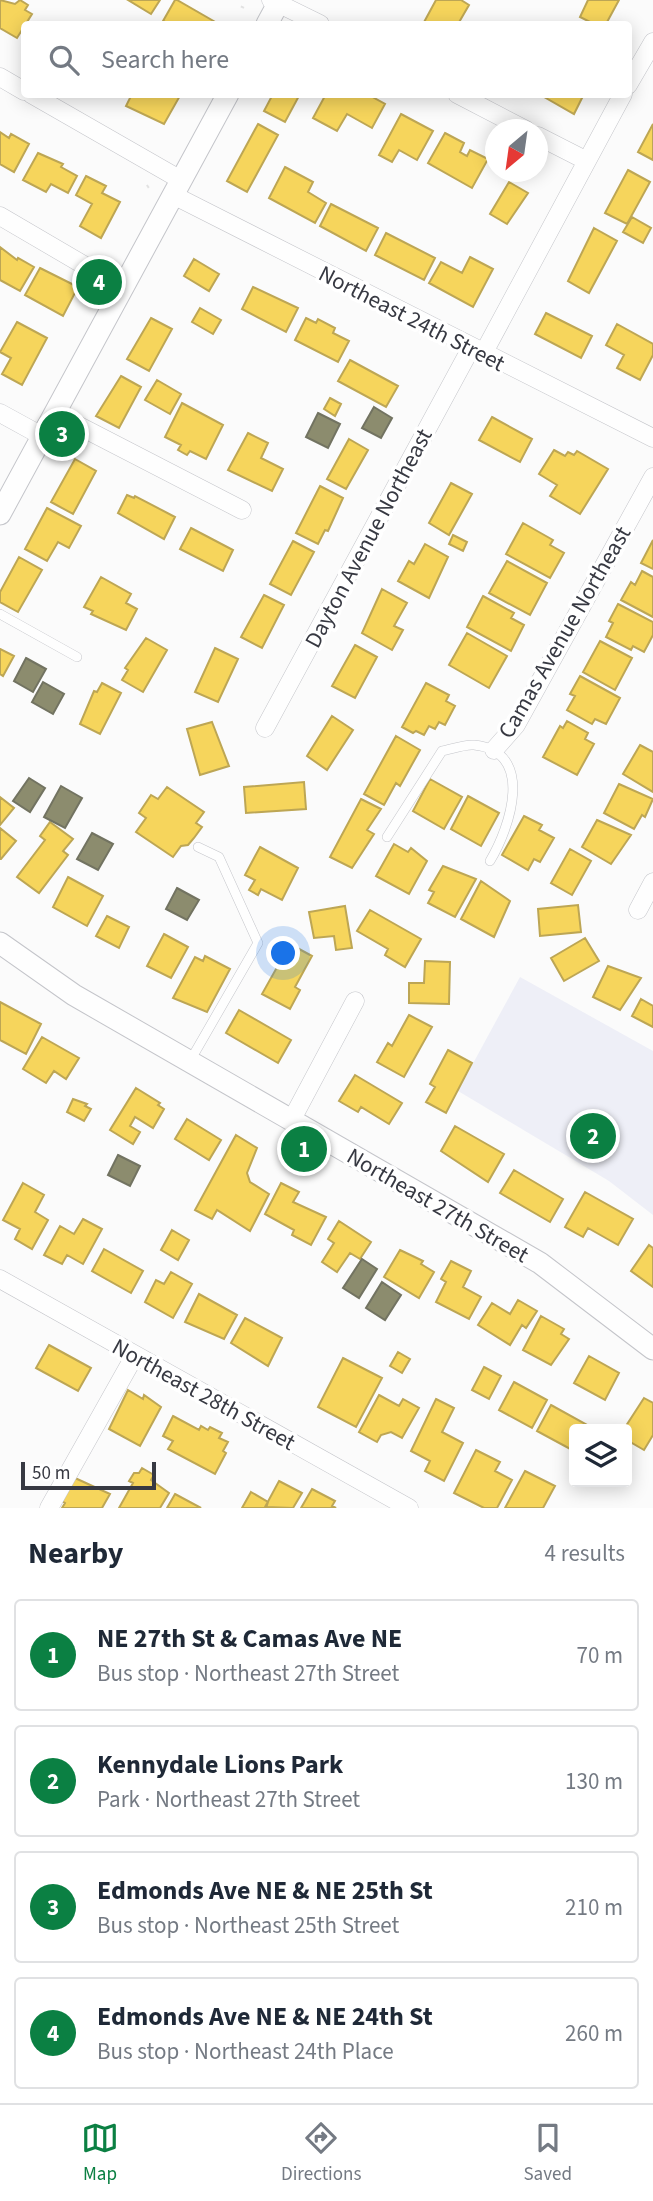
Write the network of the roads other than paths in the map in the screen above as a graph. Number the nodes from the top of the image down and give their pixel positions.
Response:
1 (276, 1) edge
2 (268, 21) edge
3 (314, 21) edge
4 (653, 41) edge
5 (0, 77) edge
6 (632, 78) edge
7 (21, 89) edge
8 (37, 98) edge
9 (226, 98) edge
10 (465, 98) edge
11 (621, 98) edge
12 (505, 119) edge
13 (548, 142) edge
14 (587, 161) junction
15 (177, 188) junction
16 (0, 216) edge
17 (122, 288) junction
18 (477, 351) junction
19 (0, 413) edge
20 (54, 413) junction
21 (42, 436) junction
22 (653, 438) edge
23 (653, 477) edge
24 (242, 510) dead end
25 (0, 514) edge
26 (0, 614) edge
27 (77, 657) dead end
28 (265, 728) dead end
29 (494, 750) junction
30 (387, 837) dead end
31 (198, 847) dead end
32 (491, 861) dead end
33 (653, 882) edge
34 (638, 910) dead end
35 (0, 943) edge
36 (355, 1001) dead end
37 (189, 1063) junction
38 (291, 1121) junction
39 (0, 1279) edge
40 (653, 1349) edge
41 (135, 1355) junction
42 (387, 1503) edge
43 (49, 1508) edge
44 (409, 1508) edge

1 - 2 street
1 - 3 street
4 - 6 street
5 - 7 street
8 - 15 street, Northeast 24th Street
9 - 15 street
10 - 12 street
11 - 14 street, Dayton Avenue Northeast
13 - 14 street
14 - 18 street, Dayton Avenue Northeast
15 - 17 street
15 - 18 street, Northeast 24th Street
16 - 17 street
17 - 20 street
18 - 22 street, Northeast 24th Street
18 - 28 street, Dayton Avenue Northeast
19 - 21 street
20 - 21 street
20 - 24 street
21 - 25 street
23 - 29 street, Camas Avenue Northeast
26 - 27 lane
29 - 30 lane
29 - 32 lane
31 - 37 lane
33 - 34 street
35 - 37 street, Northeast 27th Street
36 - 38 street
37 - 38 street, Northeast 27th Street
38 - 40 street, Northeast 27th Street
39 - 41 street, Northeast 28th Street
41 - 42 street, Northeast 28th Street
41 - 43 street
42 - 44 street, Northeast 28th Street

